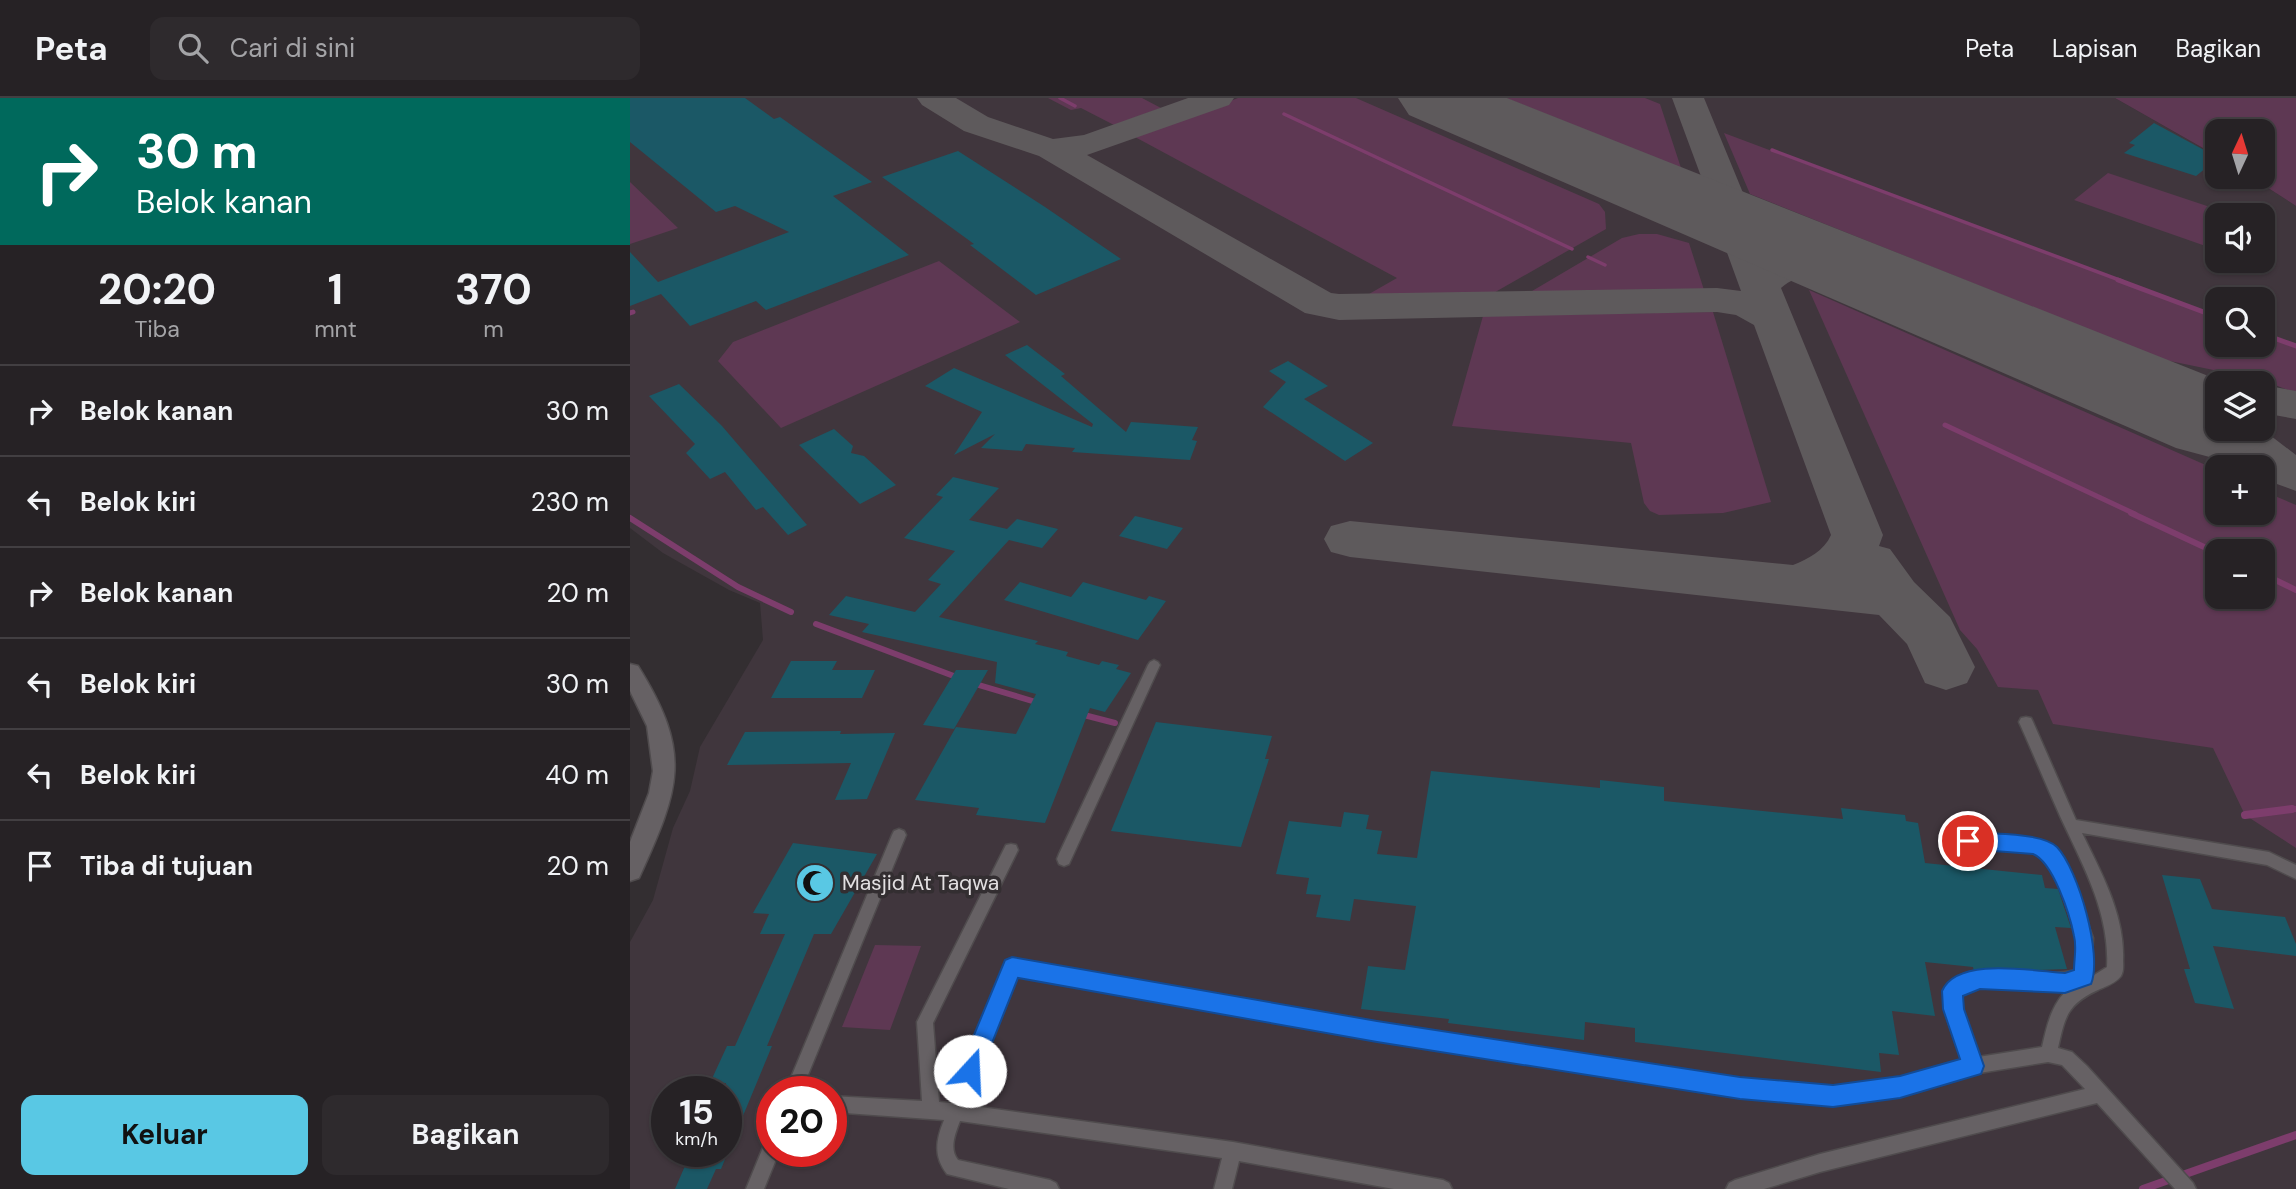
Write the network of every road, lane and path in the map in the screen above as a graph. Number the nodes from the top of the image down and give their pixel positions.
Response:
1 (1154, 665) dead end
2 (630, 671) edge
3 (2025, 722) dead end
4 (2071, 825) junction
5 (899, 835) dead end
6 (1968, 841) dead end
7 (1011, 850) dead end
8 (1064, 859) dead end
9 (630, 870) edge
10 (2296, 872) edge
11 (985, 1029) joint
12 (2048, 1054) junction
13 (1973, 1066) junction
14 (800, 1076) edge
15 (2098, 1094) junction
16 (847, 1105) edge
17 (931, 1111) junction
18 (955, 1112) junction
19 (1233, 1151) junction
20 (764, 1167) edge
21 (755, 1189) edge
22 (1050, 1189) edge
23 (1223, 1189) edge
24 (1443, 1189) edge
25 (1735, 1189) edge
26 (2187, 1189) edge

1 - 8 lane
2 - 9 street
3 - 4 lane
4 - 10 lane
4 - 12 lane
5 - 14 lane
6 - 13 lane
7 - 17 lane
11 - 13 lane
11 - 18 lane
12 - 13 lane
12 - 15 lane
15 - 25 lane
15 - 26 lane
16 - 17 lane
17 - 18 lane
18 - 19 lane
18 - 22 lane
19 - 23 lane
19 - 24 lane
20 - 21 lane

